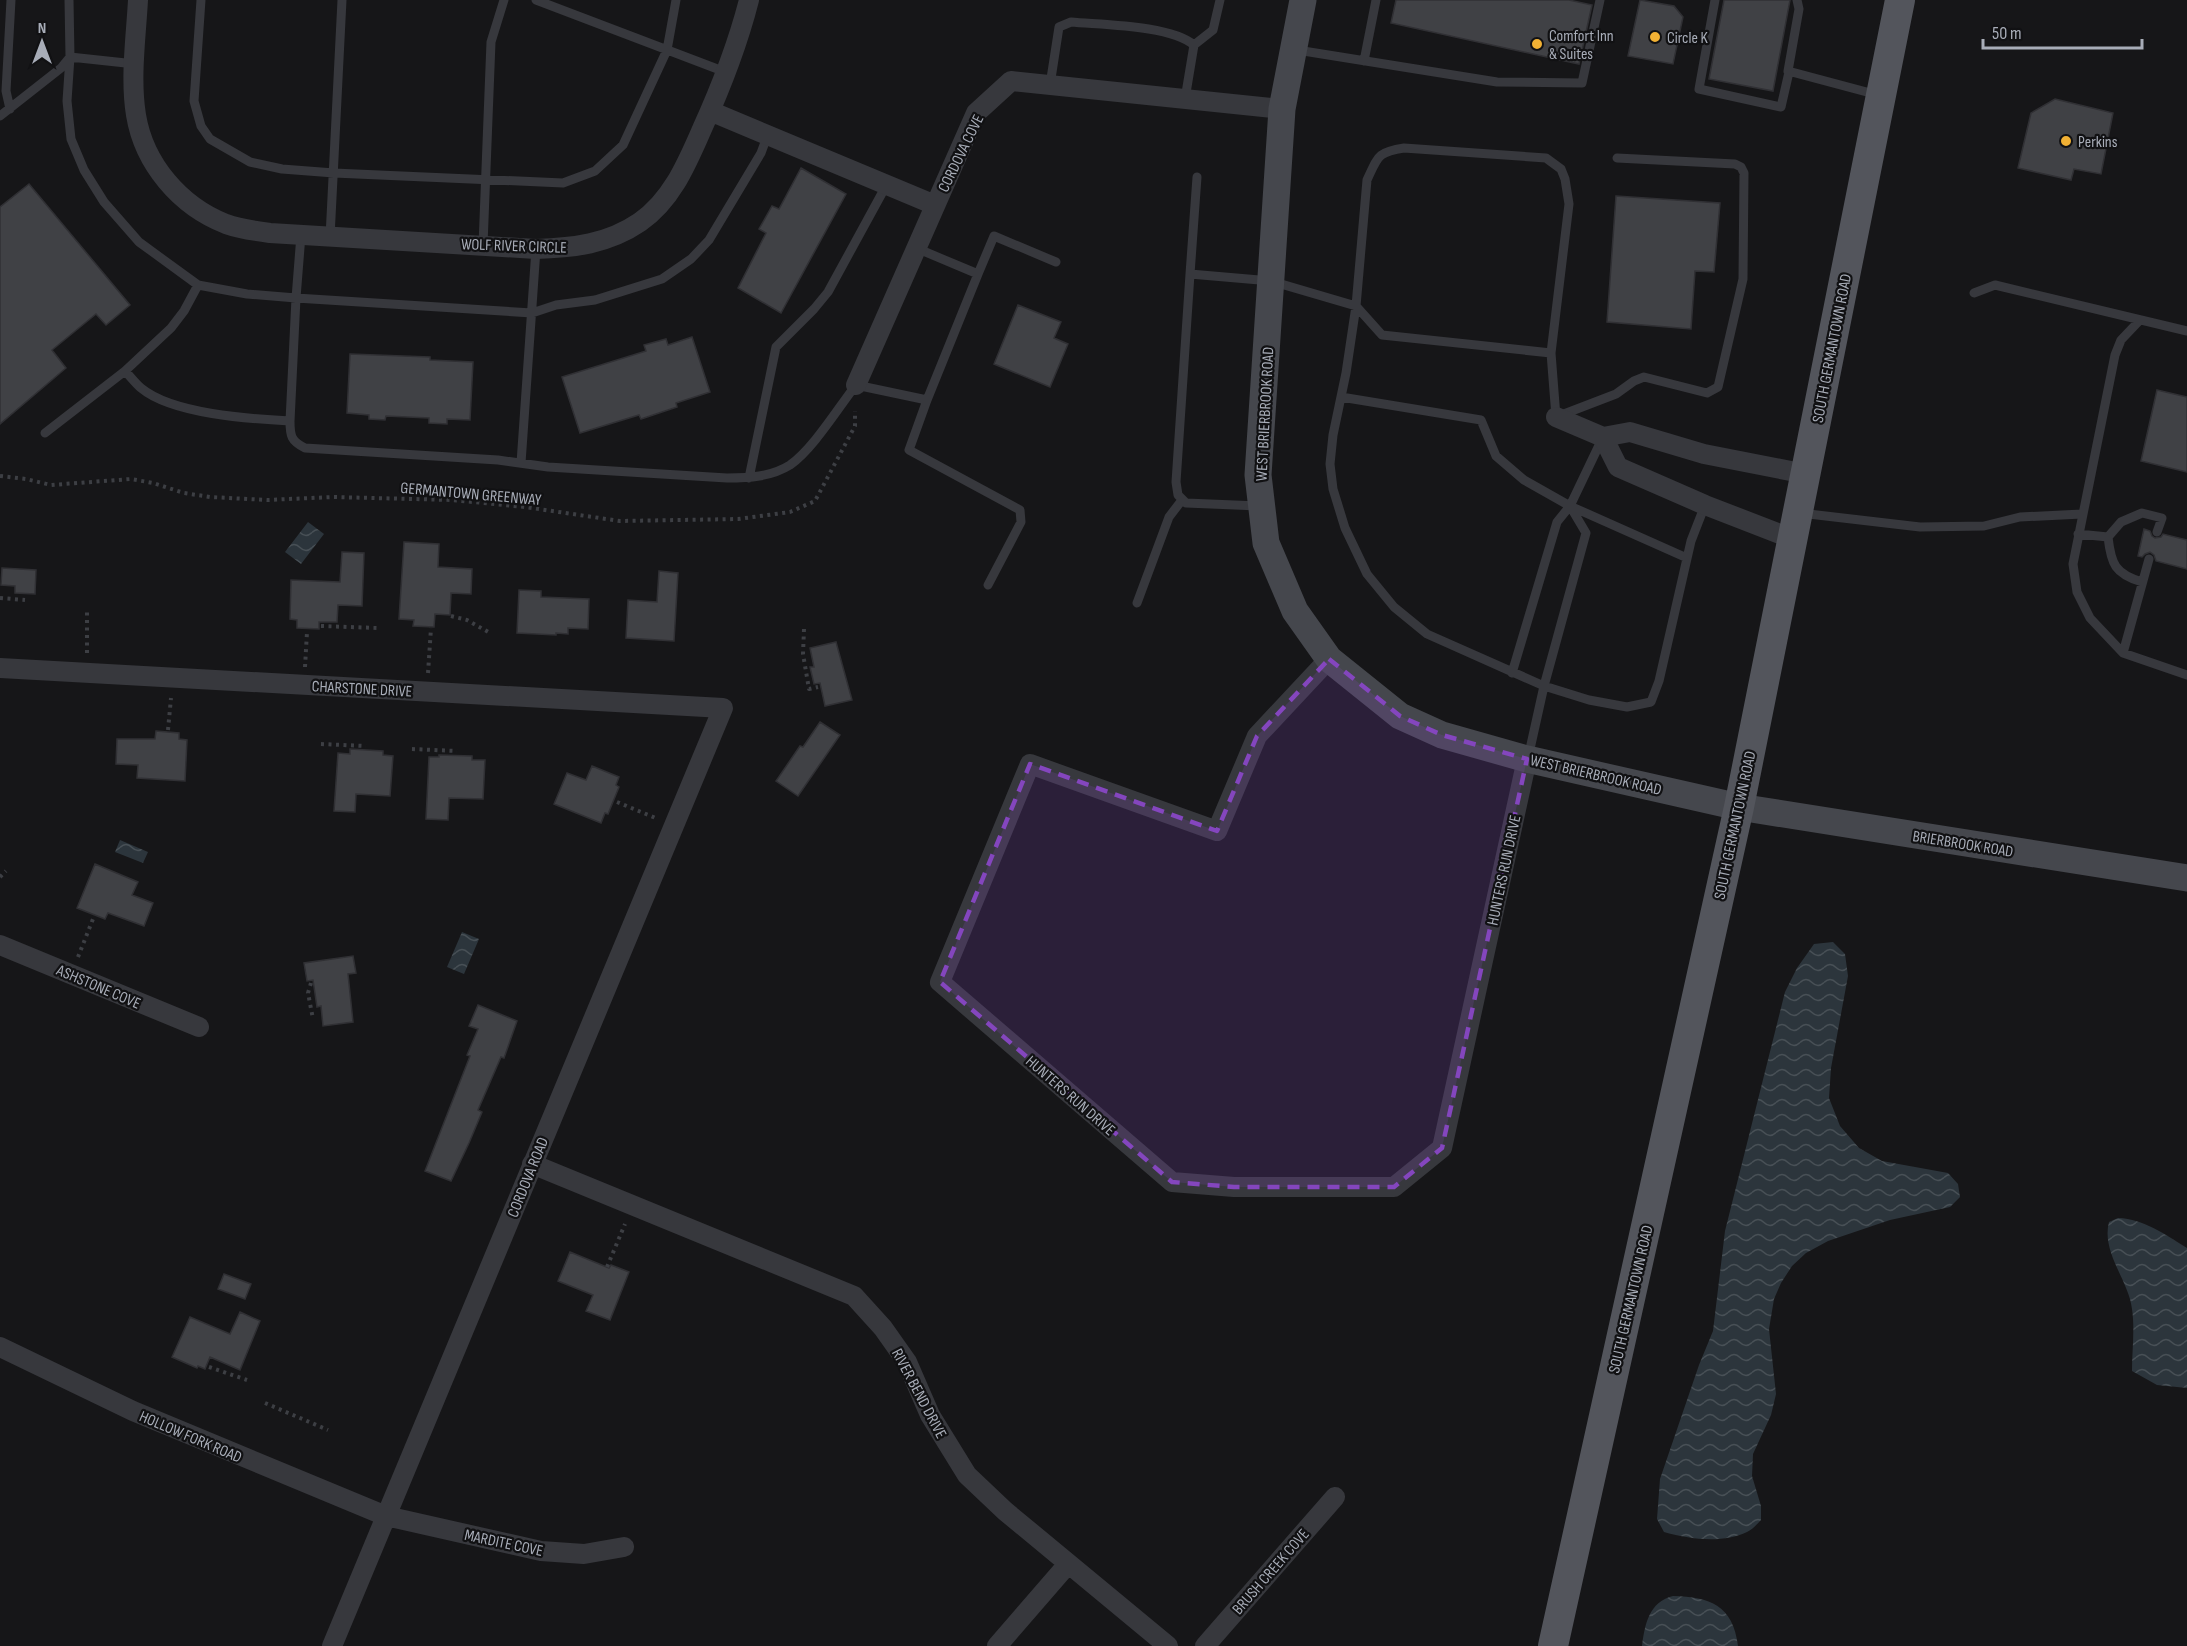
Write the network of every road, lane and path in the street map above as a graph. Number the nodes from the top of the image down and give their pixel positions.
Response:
1 (11, 0) edge
2 (69, 0) edge
3 (138, 0) edge
4 (201, 0) edge
5 (342, 0) edge
6 (504, 0) edge
7 (536, 0) edge
8 (676, 0) edge
9 (749, 0) edge
10 (1220, 0) edge
11 (1303, 0) edge
12 (1376, 0) edge
13 (1600, 0) edge
14 (1715, 0) edge
15 (1797, 0) edge
16 (1900, 0) edge
17 (1194, 45) junction
18 (1294, 49) junction
19 (667, 50) junction
20 (70, 57) junction
21 (1365, 61) junction
22 (135, 64) junction
23 (1789, 72) junction
24 (728, 73) junction
25 (1050, 85) junction
26 (1881, 96) junction
27 (1185, 99) junction
28 (10, 109) junction
29 (1282, 109) junction
30 (710, 111) junction
31 (0, 116) edge
32 (768, 134) junction
33 (1617, 158) dead end
34 (334, 173) junction
35 (1197, 177) dead end
36 (486, 179) junction
37 (887, 184) junction
38 (936, 204) junction
39 (301, 235) junction
40 (330, 237) junction
41 (483, 245) junction
42 (916, 248) junction
43 (536, 249) junction
44 (1056, 261) dead end
45 (978, 274) junction
46 (1190, 274) junction
47 (1271, 281) junction
48 (198, 285) junction
49 (1974, 293) dead end
50 (296, 298) junction
51 (1356, 306) junction
52 (532, 313) junction
53 (2140, 320) junction
54 (2187, 332) edge
55 (1551, 353) junction
56 (125, 371) junction
57 (856, 385) junction
58 (1341, 397) junction
59 (927, 400) junction
60 (1556, 417) junction
61 (290, 421) junction
62 (45, 433) dead end
63 (1603, 437) junction
64 (521, 463) junction
65 (1806, 474) junction
66 (0, 476) edge
67 (749, 478) junction
68 (1182, 500) junction
69 (1705, 505) junction
70 (1262, 506) junction
71 (1570, 506) junction
72 (2082, 514) junction
73 (1795, 526) junction
74 (2157, 532) dead end
75 (2078, 534) junction
76 (2108, 537) junction
77 (1687, 558) junction
78 (2150, 559) dead end
79 (2142, 582) junction
80 (988, 585) dead end
81 (0, 598) edge
82 (24, 600) dead end
83 (1137, 603) dead end
84 (87, 612) dead end
85 (452, 616) dead end
86 (321, 626) dead end
87 (377, 628) dead end
88 (431, 628) dead end
89 (804, 629) dead end
90 (307, 632) dead end
91 (490, 633) dead end
92 (2123, 652) junction
93 (1329, 658) junction
94 (0, 668) edge
95 (87, 673) junction
96 (1512, 673) junction
97 (2187, 675) edge
98 (428, 676) dead end
99 (173, 677) junction
100 (304, 685) junction
101 (1544, 686) junction
102 (818, 687) dead end
103 (723, 708) joint
104 (168, 730) dead end
105 (321, 744) dead end
106 (366, 746) dead end
107 (412, 749) dead end
108 (457, 751) dead end
109 (1527, 759) junction
110 (617, 802) dead end
111 (1739, 807) junction
112 (674, 826) junction
113 (6, 871) dead end
114 (0, 877) edge
115 (2187, 878) edge
116 (93, 919) dead end
117 (0, 945) edge
118 (70, 974) junction
119 (311, 983) dead end
120 (313, 1020) dead end
121 (199, 1027) dead end
122 (532, 1164) junction
123 (632, 1205) junction
124 (607, 1267) dead end
125 (0, 1347) edge
126 (209, 1367) dead end
127 (247, 1380) dead end
128 (265, 1403) dead end
129 (328, 1430) dead end
130 (1335, 1497) dead end
131 (386, 1516) junction
132 (624, 1547) dead end
133 (1068, 1564) junction
134 (332, 1646) edge
135 (997, 1646) edge
136 (1168, 1646) edge
137 (1205, 1646) edge
138 (1553, 1646) edge

1 - 28 lane
2 - 20 lane
3 - 22 street, WOLF RIVER CIRCLE
4 - 34 lane
5 - 34 lane
6 - 36 lane
7 - 19 lane
8 - 19 lane
9 - 24 street, WOLF RIVER CIRCLE
10 - 17 lane
11 - 18 street, WEST BRIERBROOK ROAD
12 - 21 lane
13 - 21 lane
14 - 23 lane
15 - 23 lane
16 - 26 main road, SOUTH GERMANTOWN ROAD
17 - 25 lane
17 - 27 lane
18 - 21 lane
18 - 29 street, WEST BRIERBROOK ROAD
19 - 24 lane
19 - 36 lane
20 - 22 lane
20 - 28 lane
20 - 48 lane
22 - 39 street, WOLF RIVER CIRCLE
23 - 26 lane
24 - 30 street, WOLF RIVER CIRCLE
25 - 27 street, CORDOVA COVE
25 - 38 street, CORDOVA COVE
26 - 65 main road, SOUTH GERMANTOWN ROAD
27 - 29 street, CORDOVA COVE
28 - 31 lane
29 - 47 street, WEST BRIERBROOK ROAD
30 - 32 street
30 - 43 street, WOLF RIVER CIRCLE
32 - 37 street
32 - 52 lane
33 - 60 lane
34 - 36 lane
34 - 40 lane
35 - 46 lane
36 - 41 lane
37 - 38 street
37 - 67 lane
38 - 42 street, CORDOVA COVE
39 - 40 street, WOLF RIVER CIRCLE
39 - 50 lane
40 - 41 street, WOLF RIVER CIRCLE
41 - 43 street, WOLF RIVER CIRCLE
42 - 45 lane
42 - 57 street, CORDOVA COVE
43 - 52 lane
44 - 45 lane
45 - 59 lane
46 - 47 lane
46 - 68 lane
47 - 51 lane
47 - 70 street, WEST BRIERBROOK ROAD
48 - 50 lane
48 - 56 lane
49 - 53 lane
50 - 52 lane
50 - 61 lane
51 - 55 lane
51 - 55 lane
51 - 58 lane
52 - 64 lane
53 - 54 lane
53 - 72 lane
55 - 60 lane
56 - 61 lane
56 - 62 lane
57 - 59 lane
57 - 66 path, GERMANTOWN GREENWAY
57 - 67 lane
58 - 71 lane
58 - 96 lane
59 - 80 lane
60 - 63 street
61 - 64 lane
63 - 65 street
63 - 69 street
63 - 71 lane
64 - 67 lane
65 - 73 main road, SOUTH GERMANTOWN ROAD
68 - 70 lane
68 - 83 lane
69 - 73 street
69 - 77 lane
70 - 93 street, WEST BRIERBROOK ROAD
71 - 77 lane
71 - 96 lane
71 - 101 lane
72 - 73 lane
72 - 75 lane
73 - 111 main road, SOUTH GERMANTOWN ROAD
74 - 76 lane
75 - 76 lane
75 - 92 lane
76 - 79 lane
77 - 101 lane
78 - 79 lane
79 - 92 lane
81 - 82 path
84 - 95 path
85 - 91 path
86 - 87 path
88 - 98 path
89 - 102 path
90 - 100 path
92 - 97 lane
93 - 109 street, WEST BRIERBROOK ROAD
93 - 109 street, HUNTERS RUN DRIVE
94 - 95 street, CHARSTONE DRIVE
95 - 99 street, CHARSTONE DRIVE
96 - 101 lane
99 - 100 street, CHARSTONE DRIVE
99 - 104 path
100 - 103 street, CHARSTONE DRIVE
101 - 109 lane
103 - 112 street, CORDOVA ROAD
105 - 106 path
107 - 108 path
109 - 111 street, WEST BRIERBROOK ROAD
110 - 112 path
111 - 115 street, BRIERBROOK ROAD
111 - 138 main road, SOUTH GERMANTOWN ROAD
112 - 122 street, CORDOVA ROAD
113 - 114 path
116 - 118 path
117 - 118 street, ASHSTONE COVE
118 - 121 street, ASHSTONE COVE
119 - 120 path
122 - 123 street, RIVER BEND DRIVE
122 - 131 street, CORDOVA ROAD
123 - 124 path
123 - 133 street, RIVER BEND DRIVE
125 - 131 street, HOLLOW FORK ROAD
126 - 127 path
128 - 129 path
130 - 137 street, BRUSH CREEK COVE
131 - 132 street, MARDITE COVE
131 - 134 street, CORDOVA ROAD
133 - 135 street
133 - 136 street, RIVER BEND DRIVE

